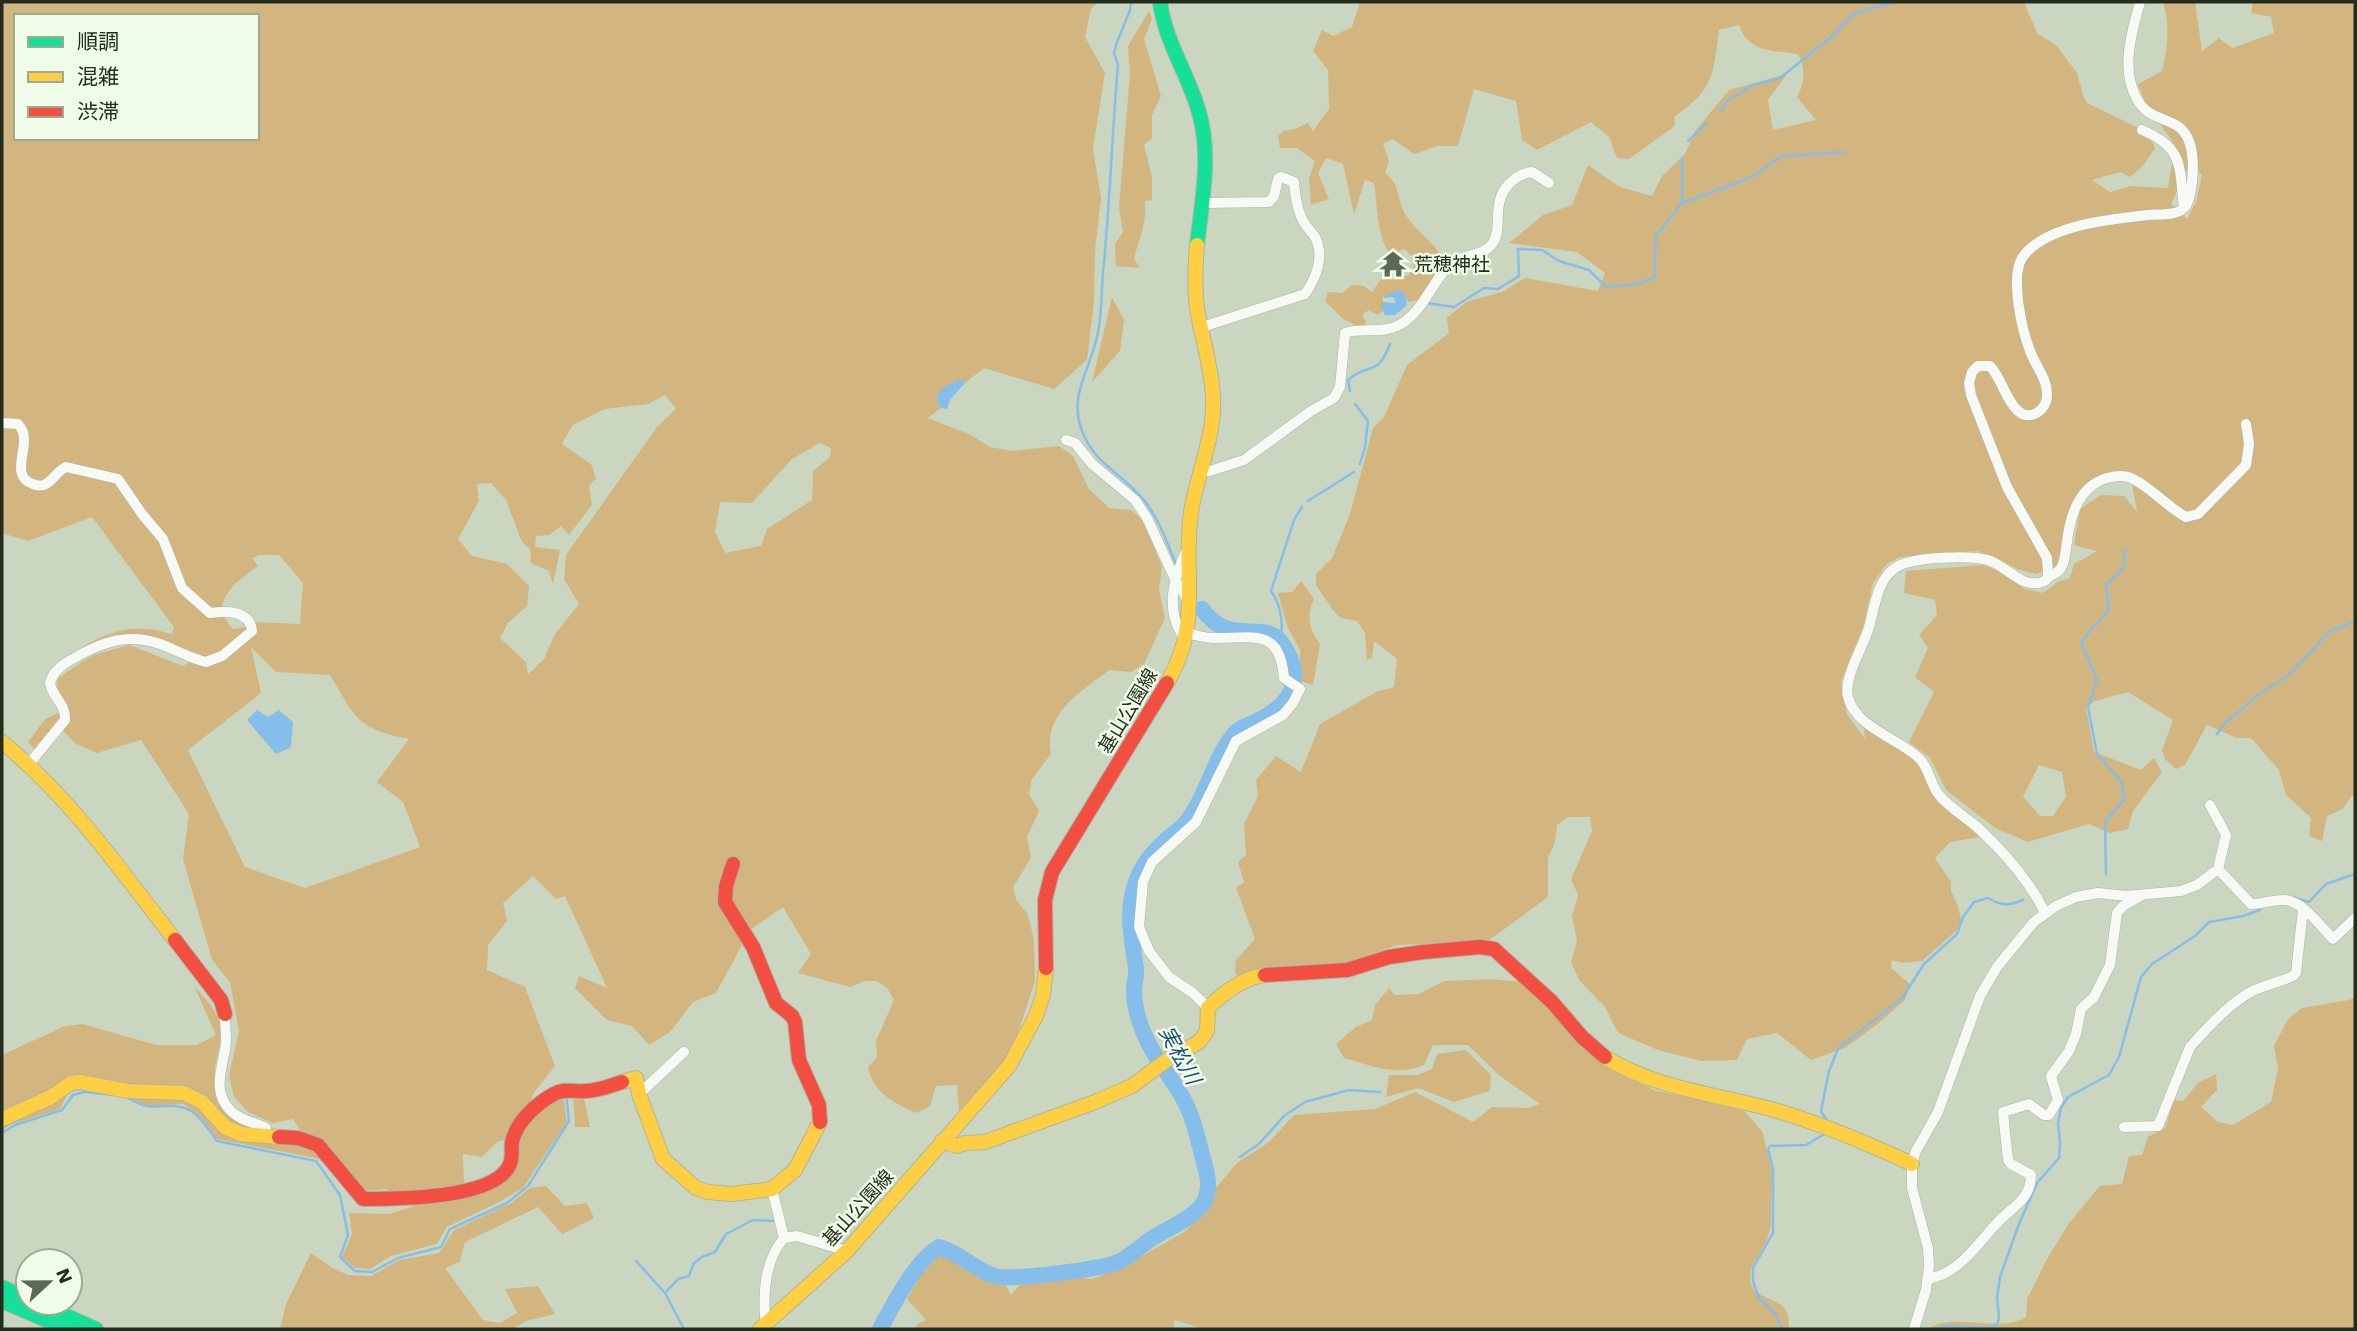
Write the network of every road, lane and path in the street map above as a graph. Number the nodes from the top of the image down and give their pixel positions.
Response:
1 (1160, 2) edge
2 (2140, 2) edge
3 (2142, 130) dead end
4 (1549, 183) dead end
5 (1203, 203) junction
6 (2184, 209) junction
7 (1199, 328) junction
8 (2, 423) edge
9 (2246, 424) dead end
10 (1066, 440) dead end
11 (1200, 472) junction
12 (1189, 545) junction
13 (2048, 575) junction
14 (1175, 579) junction
15 (1192, 606) junction
16 (1188, 633) junction
17 (2, 742) edge
18 (29, 764) junction
19 (2210, 805) dead end
20 (733, 864) dead end
21 (2218, 869) junction
22 (2144, 894) junction
23 (2304, 909) junction
24 (2045, 913) junction
25 (2355, 918) edge
26 (1208, 1008) junction
27 (225, 1014) joint
28 (684, 1052) dead end
29 (639, 1094) junction
30 (2, 1119) edge
31 (2124, 1127) dead end
32 (265, 1135) junction
33 (942, 1141) junction
34 (1912, 1164) junction
35 (772, 1189) junction
36 (784, 1238) junction
37 (847, 1251) junction
38 (1928, 1279) junction
39 (2, 1301) edge
40 (69, 1317) edge
41 (763, 1327) edge
42 (67, 1329) edge
43 (96, 1329) edge
44 (1914, 1329) edge

1 - 5 street, 基山公園線
2 - 6 street
3 - 6 street
4 - 11 street
5 - 7 street, 基山公園線
5 - 7 street
6 - 13 street
7 - 11 street, 基山公園線
8 - 18 street
9 - 13 street
10 - 14 street
11 - 12 street, 基山公園線
12 - 14 street
12 - 15 street, 基山公園線
13 - 24 street
14 - 15 street
14 - 16 street
15 - 16 street, 基山公園線
16 - 26 street
16 - 33 street, 基山公園線
17 - 18 street
18 - 27 street
19 - 21 street
20 - 35 street
21 - 22 street
21 - 23 street
22 - 24 street
22 - 38 street
23 - 25 street
23 - 31 street
24 - 34 street
26 - 33 street
26 - 34 street
27 - 32 street
28 - 29 street
29 - 32 street
29 - 35 street
30 - 32 street
33 - 37 street, 基山公園線
34 - 38 street
35 - 36 street
36 - 37 street
36 - 41 street
37 - 41 street, 基山公園線
38 - 44 street
39 - 42 street
40 - 43 street

